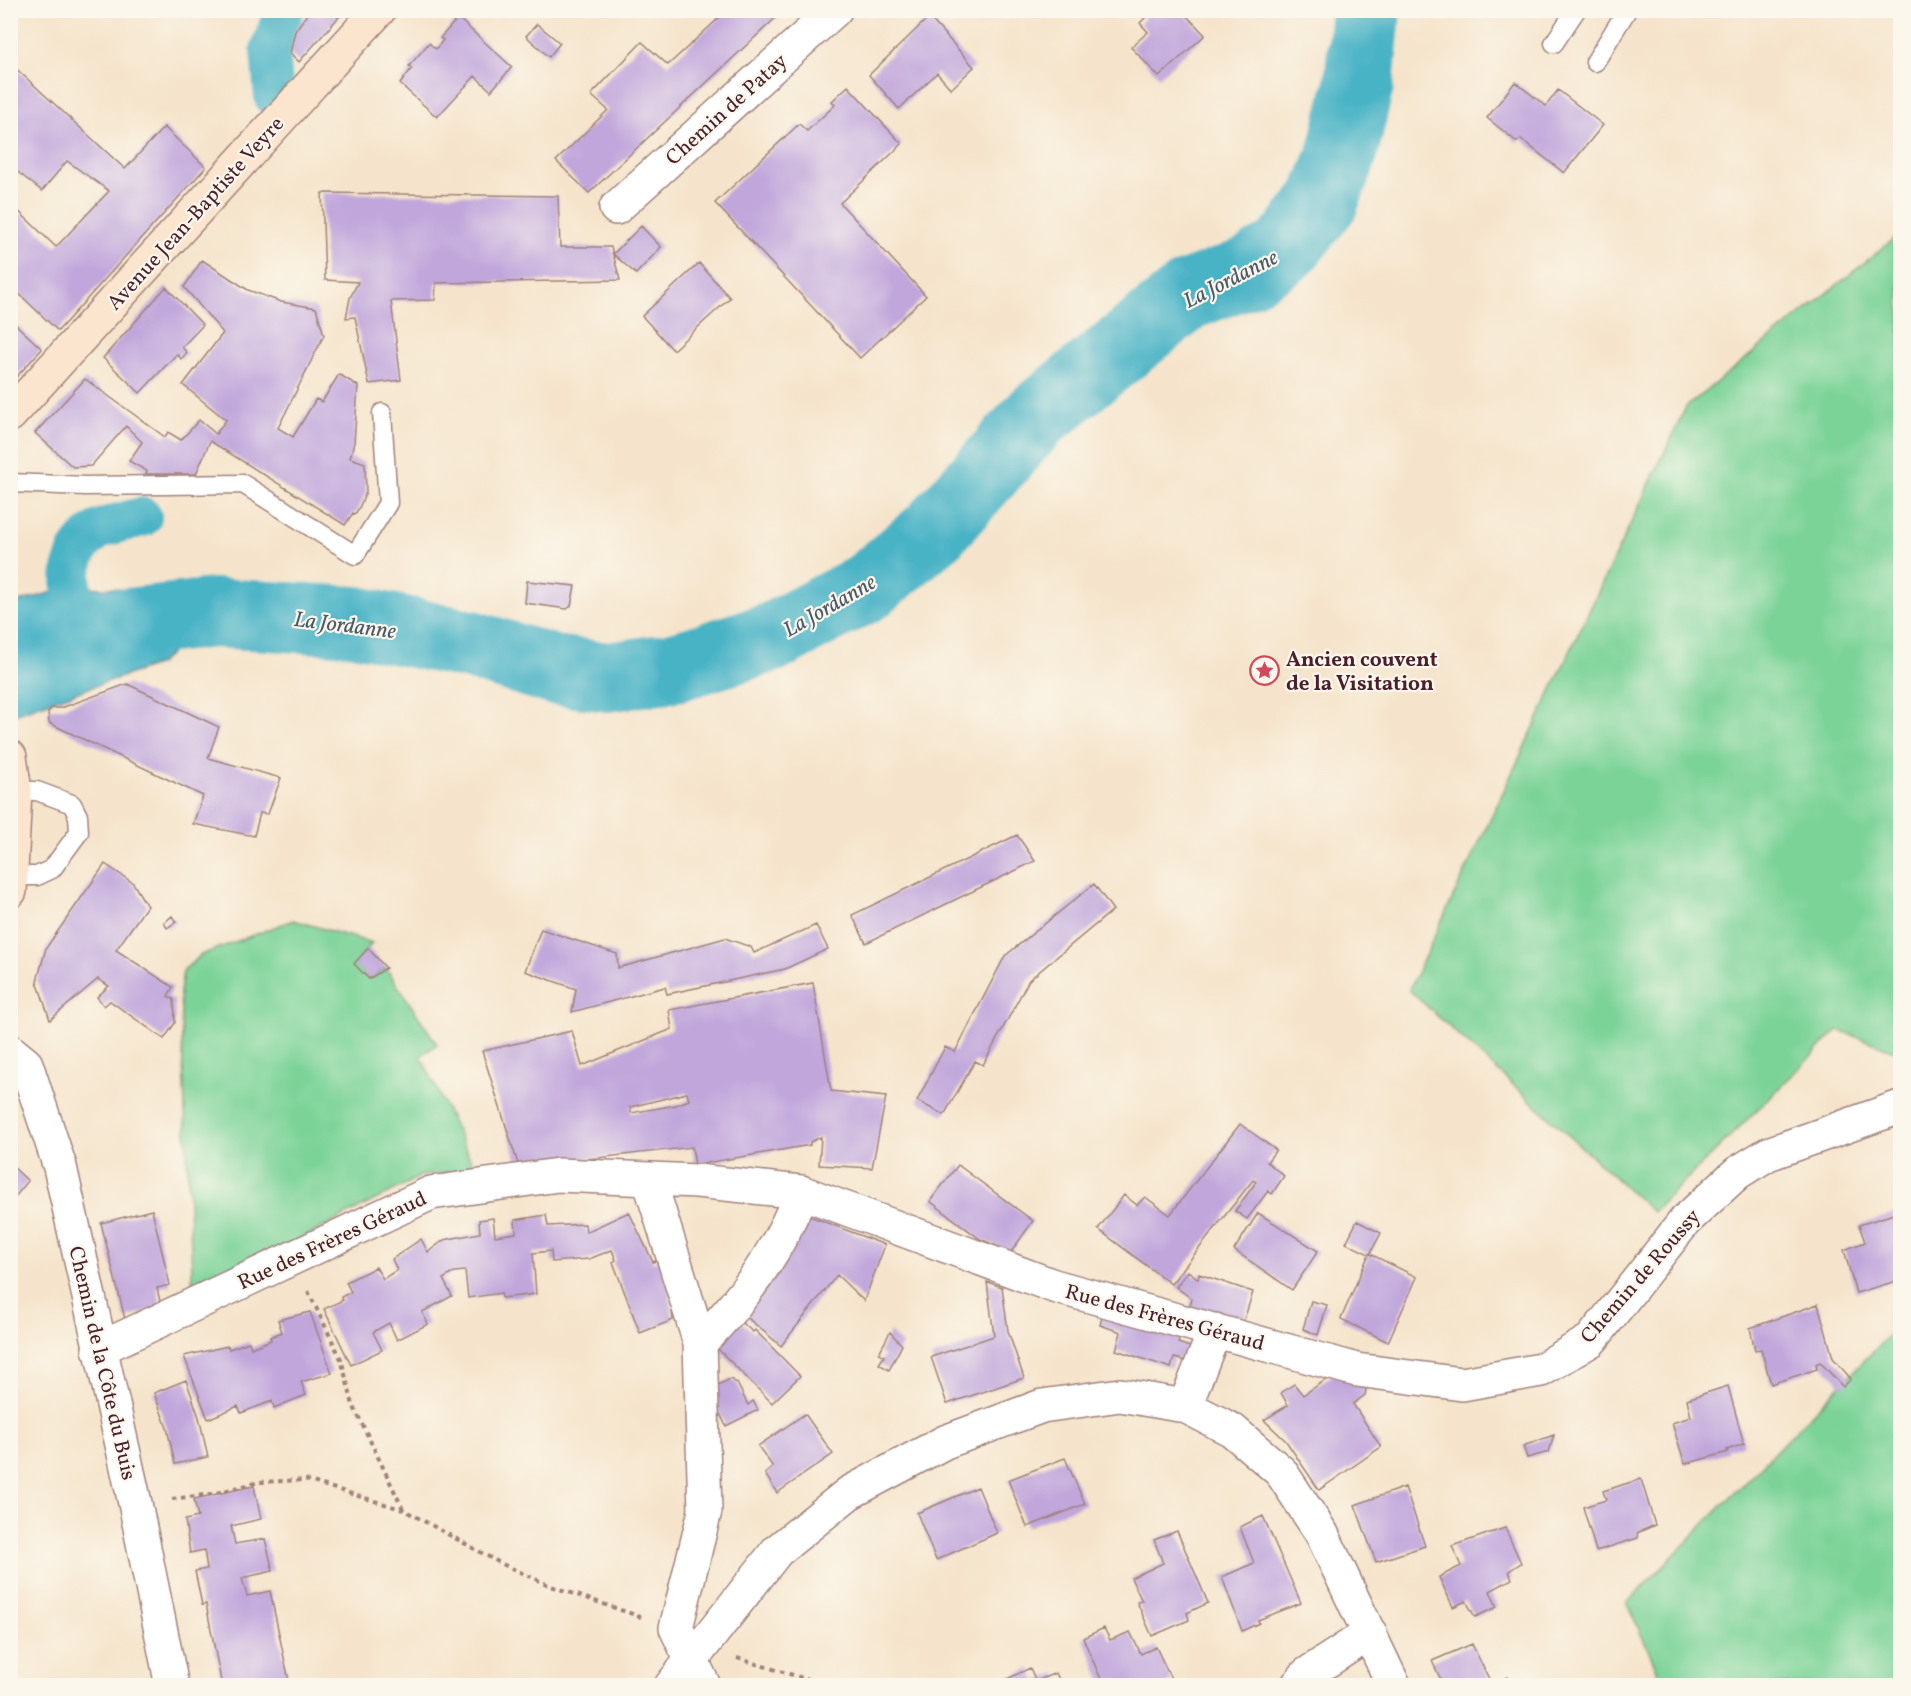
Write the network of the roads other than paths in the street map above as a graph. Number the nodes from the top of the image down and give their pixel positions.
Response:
1 (379, 10) edge
2 (835, 10) edge
3 (1576, 10) edge
4 (1627, 10) edge
5 (1554, 43) dead end
6 (1595, 62) dead end
7 (616, 207) dead end
8 (382, 413) dead end
9 (10, 415) edge
10 (10, 483) edge
11 (10, 757) edge
12 (15, 791) junction
13 (11, 884) edge
14 (10, 1051) edge
15 (1900, 1107) edge
16 (649, 1179) junction
17 (801, 1192) junction
18 (1215, 1330) junction
19 (700, 1343) junction
20 (99, 1349) junction
21 (1541, 1370) joint
22 (1185, 1406) junction
23 (1370, 1633) junction
24 (698, 1672) edge
25 (172, 1686) edge
26 (671, 1686) edge
27 (1297, 1686) edge
28 (1394, 1686) edge

1 - 9 main road, Avenue Jean-Baptiste Veyre
2 - 7 street, Chemin de Patay
3 - 5 lane
4 - 6 lane
8 - 10 lane
11 - 12 main road
12 - 13 main road
12 - 13 lane
14 - 20 street, Chemin de la Côte du Buis
15 - 21 street, Chemin de Roussy
16 - 17 street, Rue des Frères Géraud
16 - 19 street
16 - 20 street, Rue des Frères Géraud
17 - 18 street, Rue des Frères Géraud
17 - 19 street
18 - 21 street, Rue des Frères Géraud
18 - 22 street, Rue des Frères Géraud
19 - 24 street
20 - 25 street, Chemin de la Côte du Buis
22 - 23 street
22 - 24 street
23 - 27 street
23 - 28 street
24 - 26 street

